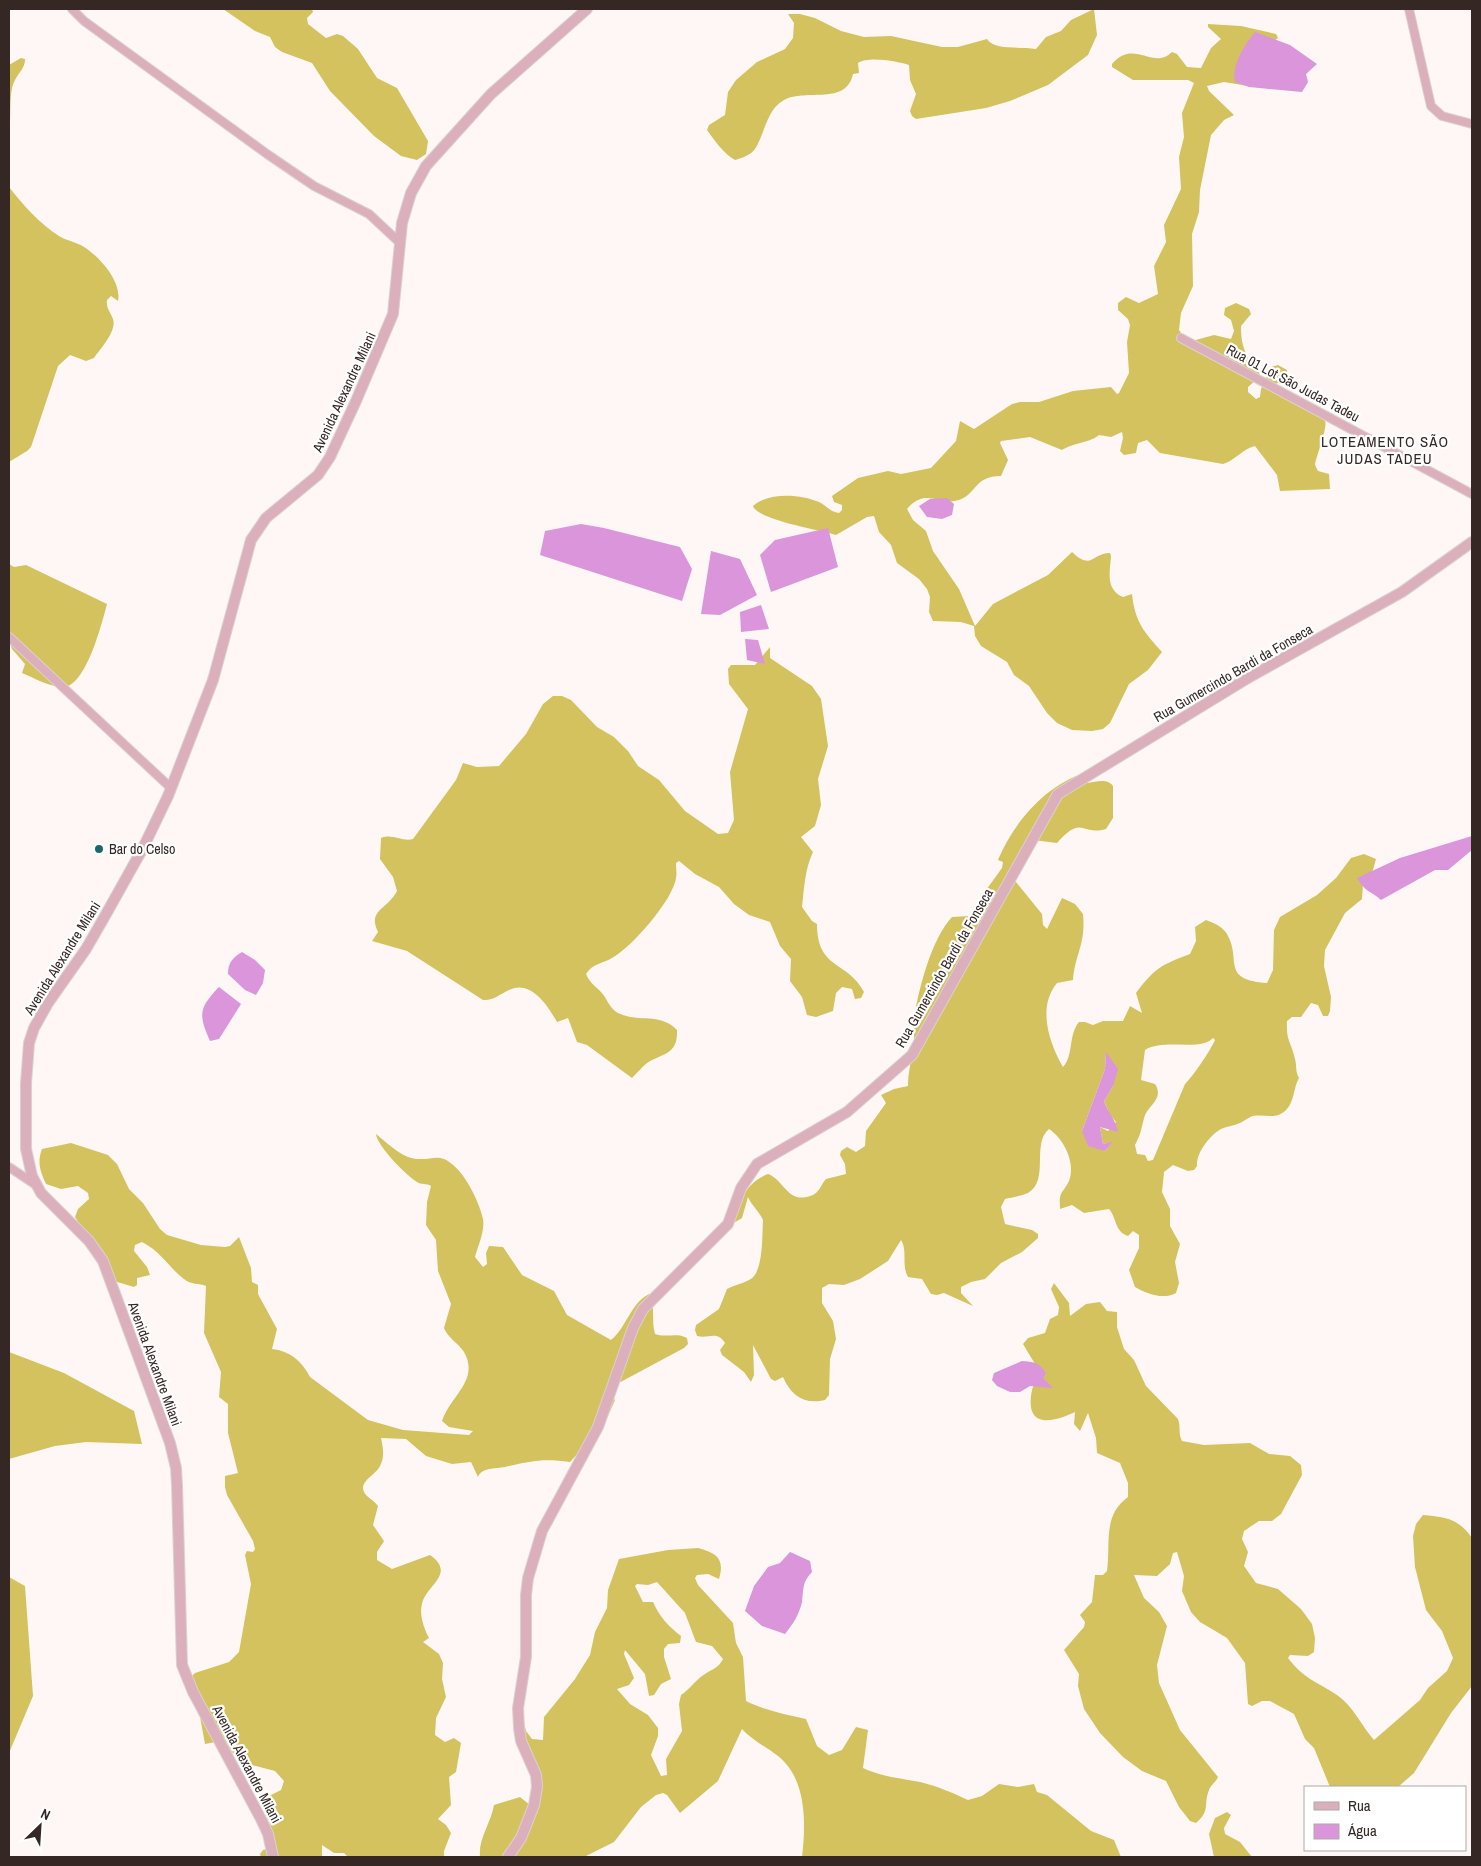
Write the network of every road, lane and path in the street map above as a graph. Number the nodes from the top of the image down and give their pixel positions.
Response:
1 (72, 9) edge
2 (587, 9) edge
3 (1410, 9) edge
4 (1472, 124) edge
5 (399, 242) junction
6 (1181, 338) dead end
7 (1472, 494) edge
8 (1472, 542) edge
9 (9, 637) edge
10 (171, 788) junction
11 (9, 1167) edge
12 (36, 1185) junction
13 (273, 1857) edge
14 (508, 1857) edge

1 - 5 street
2 - 5 street, Avenida Alexandre Milani
3 - 4 street
5 - 10 street, Avenida Alexandre Milani
6 - 7 street, Rua 01 Lot São Judas Tadeu
8 - 14 street, Rua Gumercindo Bardi da Fonseca
9 - 10 street
10 - 12 street, Avenida Alexandre Milani
11 - 12 street
12 - 13 street, Avenida Alexandre Milani

